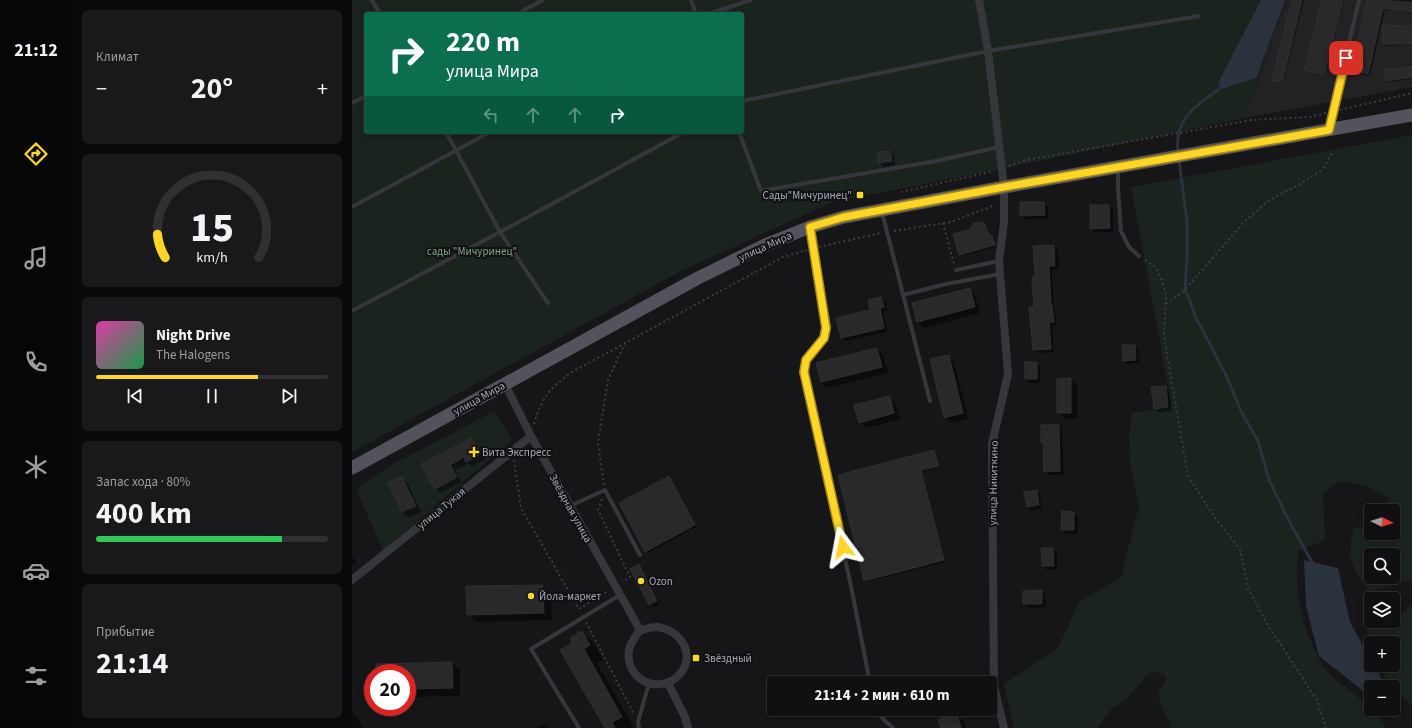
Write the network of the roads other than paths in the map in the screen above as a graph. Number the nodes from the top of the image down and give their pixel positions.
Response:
1 (372, 0) edge
2 (543, 0) edge
3 (691, 0) edge
4 (751, 0) edge
5 (979, 0) edge
6 (1360, 0) edge
7 (379, 12) edge
8 (521, 12) edge
9 (695, 12) edge
10 (714, 12) edge
11 (1198, 16) dead end
12 (988, 51) junction
13 (364, 97) edge
14 (744, 101) edge
15 (352, 103) edge
16 (1412, 115) edge
17 (1329, 130) junction
18 (447, 134) edge
19 (486, 134) edge
20 (680, 134) edge
21 (740, 134) edge
22 (999, 147) junction
23 (456, 150) junction
24 (1118, 167) junction
25 (1004, 187) junction
26 (352, 207) edge
27 (882, 210) junction
28 (810, 227) junction
29 (500, 232) junction
30 (1139, 256) road end
31 (999, 262) junction
32 (956, 270) road end
33 (1000, 274) junction
34 (903, 296) junction
35 (548, 303) dead end
36 (352, 312) edge
37 (505, 384) junction
38 (930, 401) dead end
39 (531, 436) junction
40 (352, 468) edge
41 (570, 506) junction
42 (640, 555) dead end
43 (352, 580) edge
44 (620, 596) junction
45 (640, 630) junction
46 (869, 676) edge
47 (668, 683) junction
48 (649, 684) junction
49 (881, 716) edge
50 (579, 728) edge
51 (639, 728) edge
52 (688, 728) edge
53 (893, 728) edge
54 (1004, 728) edge

1 - 7 lane
2 - 8 lane
3 - 9 lane
4 - 10 lane
5 - 12 street, улица Никиткино
6 - 17 lane
11 - 12 lane
12 - 14 lane
12 - 22 street, улица Никиткино
13 - 15 lane
16 - 17 main road, улица Мира
17 - 24 main road, улица Мира
18 - 23 lane
19 - 23 lane
20 - 29 lane
21 - 22 lane
22 - 25 street, улица Никиткино
23 - 26 lane
23 - 29 lane
24 - 25 main road, улица Мира
24 - 30 lane
25 - 27 main road, улица Мира
25 - 31 street, улица Никиткино
27 - 28 main road, улица Мира
27 - 34 lane
28 - 37 main road, улица Мира
28 - 46 lane
29 - 35 lane
29 - 36 lane
31 - 32 lane
31 - 33 street, улица Никиткино
33 - 34 lane
33 - 54 street, улица Никиткино
34 - 38 lane
37 - 39 street, Звёздная улица
37 - 40 main road, улица Мира
39 - 41 street, Звёздная улица
39 - 43 street, улица Тукая
41 - 42 lane
41 - 44 street, Звёздная улица
44 - 45 street, Звёздная улица
44 - 50 lane
45 - 47 street
45 - 48 street
47 - 48 street
47 - 52 street
48 - 51 lane
49 - 53 lane

